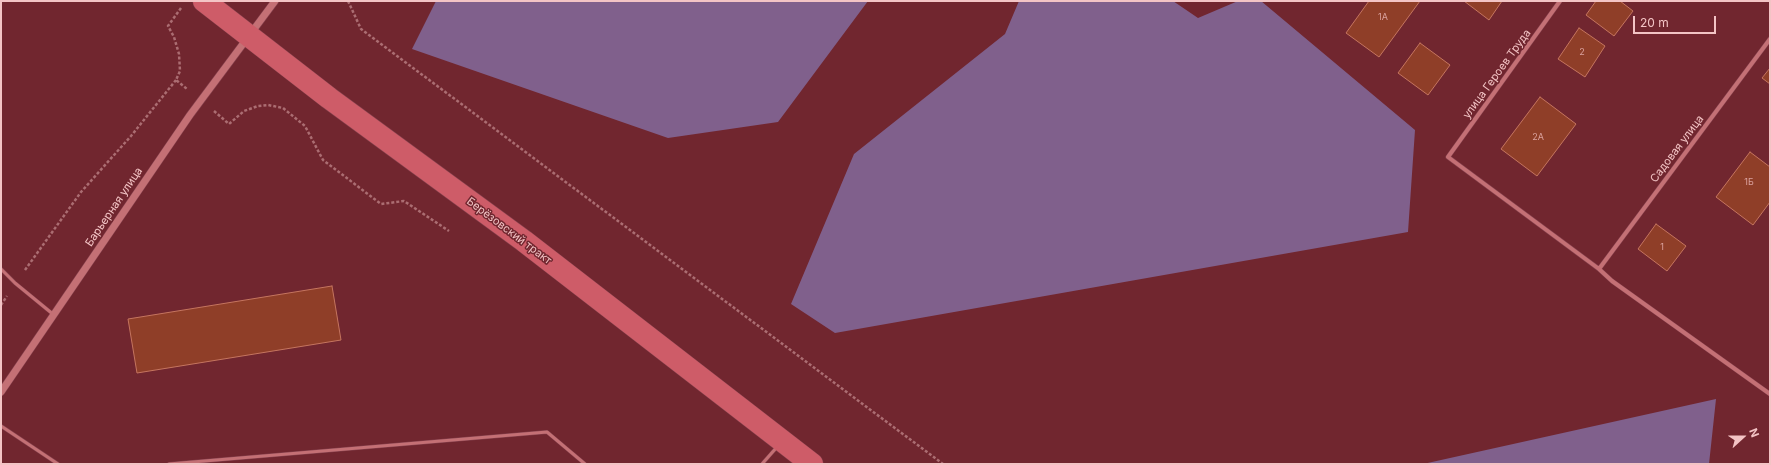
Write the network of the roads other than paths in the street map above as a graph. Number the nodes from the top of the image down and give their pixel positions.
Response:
1 (204, 1) edge
2 (275, 1) edge
3 (1560, 1) edge
4 (249, 36) junction
5 (1770, 39) edge
6 (1, 269) edge
7 (1599, 269) junction
8 (54, 315) junction
9 (1, 392) edge
10 (1770, 394) edge
11 (1, 426) edge
12 (782, 441) junction
13 (58, 464) edge
14 (169, 464) edge
15 (586, 464) edge
16 (762, 464) edge
17 (812, 464) edge

1 - 4 main road, Берёзовский тракт
2 - 4 street, Барьерная улица
3 - 7 street, улица Героев Труда
4 - 8 street, Барьерная улица
4 - 12 main road, Берёзовский тракт
5 - 7 street, Садовая улица
6 - 8 lane
7 - 10 street
8 - 9 street, Барьерная улица
11 - 13 lane
12 - 16 lane
12 - 17 main road, Берёзовский тракт
14 - 15 lane

